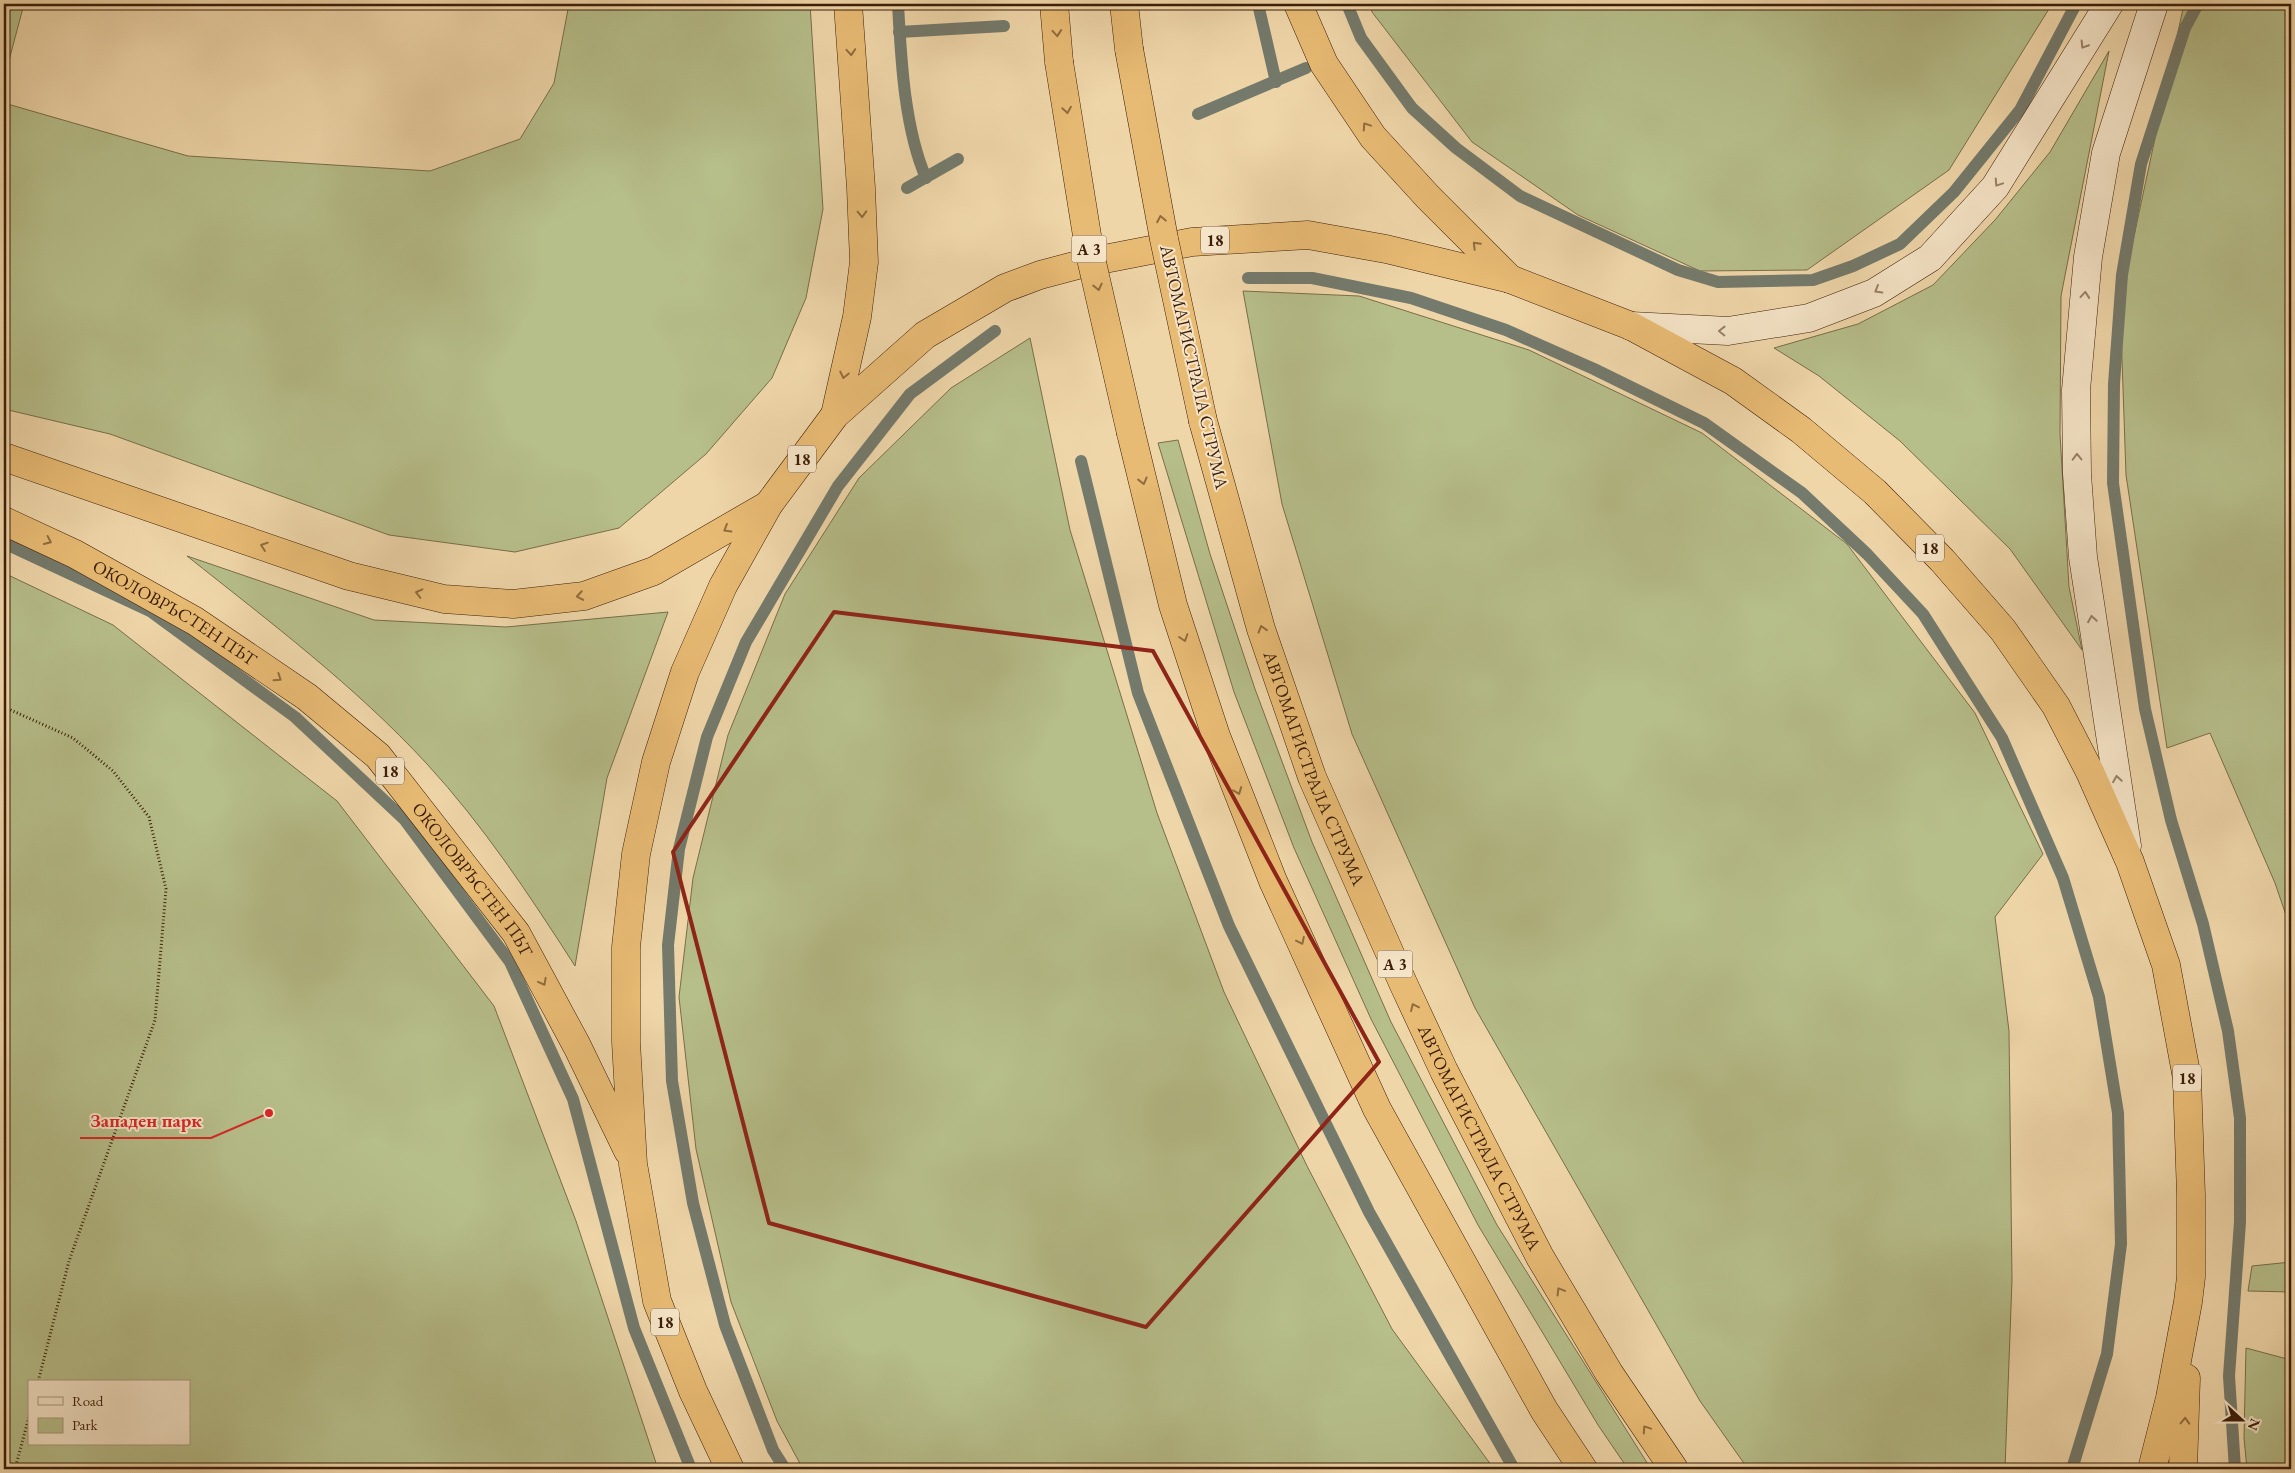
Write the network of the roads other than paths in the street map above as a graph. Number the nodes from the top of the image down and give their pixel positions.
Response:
1 (848, 4) edge
2 (1054, 4) edge
3 (1124, 4) edge
4 (1298, 4) edge
5 (2109, 4) edge
6 (2154, 4) edge
7 (1510, 279) junction
8 (1631, 326) junction
9 (835, 415) junction
10 (4, 458) edge
11 (769, 504) junction
12 (4, 521) edge
13 (2130, 862) junction
14 (634, 1164) junction
15 (2188, 1302) junction
16 (730, 1469) edge
17 (1583, 1469) edge
18 (1674, 1469) edge
19 (2152, 1469) edge
20 (2183, 1469) edge

1 -> 9 highway
2 -> 17 highway, A 3, bridge
18 -> 3 highway, АВТОМАГИСТРАЛА СТРУМА / A 3, bridge
7 -> 4 highway
5 -> 8 street
13 -> 6 street
7 - 8 highway, 18
7 - 9 highway, 18
8 - 13 highway, 18
9 - 11 highway, 18
11 -> 10 highway, 18
11 - 14 highway, 18
12 -> 14 highway, ОКОЛОВРЪСТЕН ПЪТ / 18
13 - 15 highway, 18
14 - 16 highway, 18
15 - 19 highway, 18
20 -> 15 highway, 18

